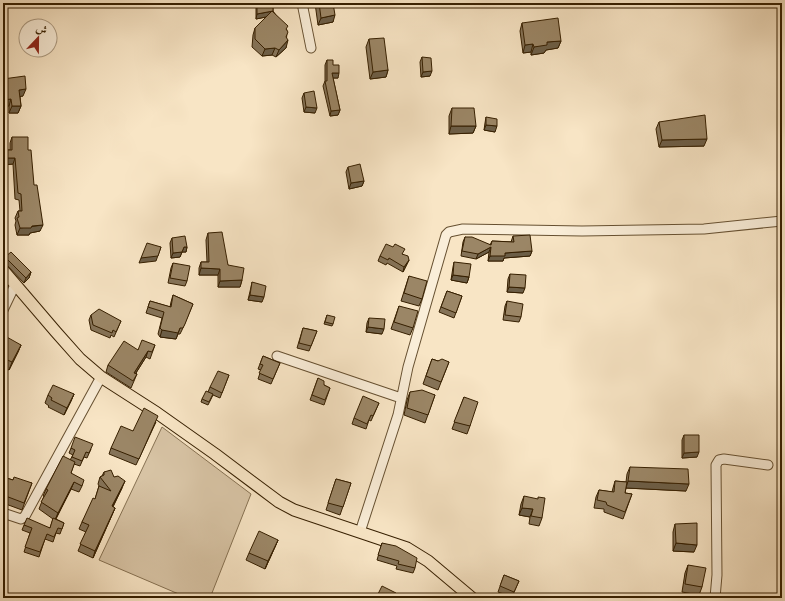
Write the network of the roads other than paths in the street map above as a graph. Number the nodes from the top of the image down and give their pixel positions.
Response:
1 (302, 3) edge
2 (311, 48) dead end
3 (782, 221) edge
4 (3, 270) edge
5 (15, 285) junction
6 (3, 310) edge
7 (277, 356) dead end
8 (101, 377) junction
9 (401, 398) junction
10 (768, 465) dead end
11 (3, 513) edge
12 (360, 532) junction
13 (472, 598) edge
14 (715, 598) edge

1 - 2 street
3 - 9 street
4 - 5 main road
5 - 6 street
5 - 8 main road
7 - 9 street
8 - 11 street
8 - 12 main road
9 - 12 street
10 - 14 street
12 - 13 main road

